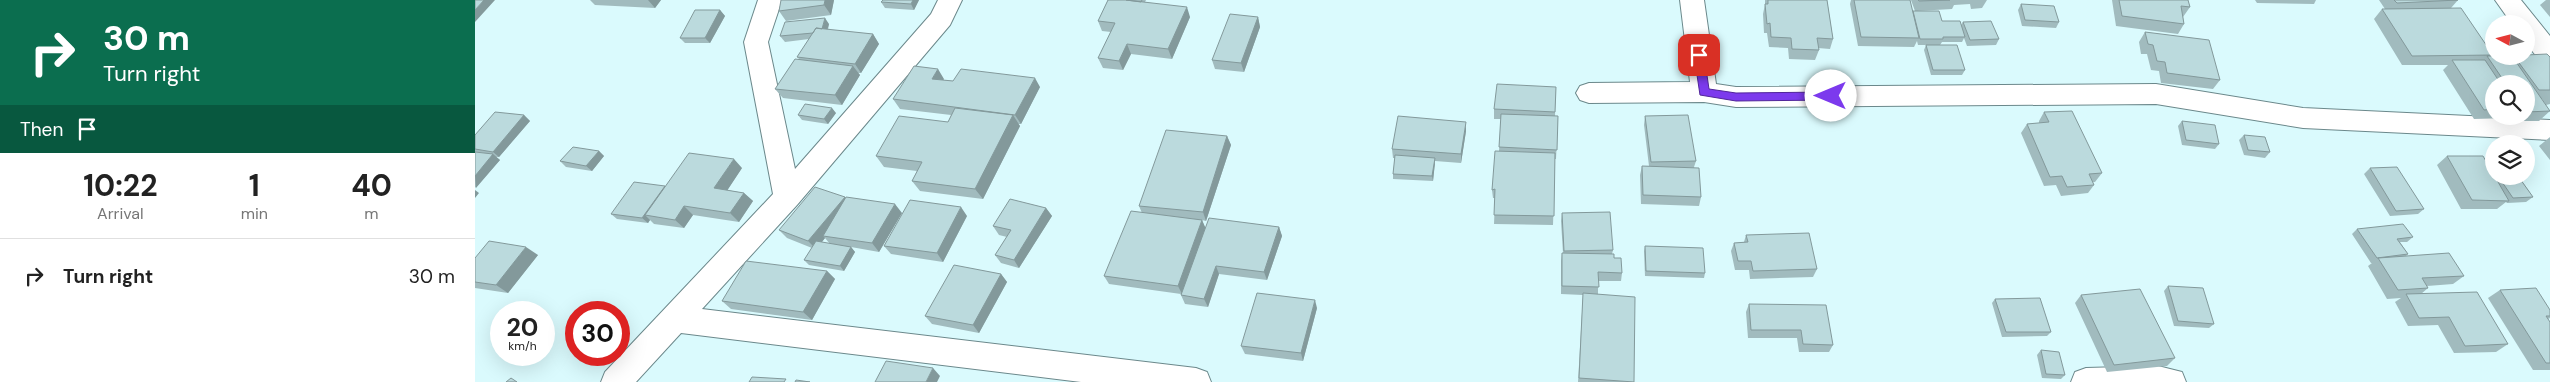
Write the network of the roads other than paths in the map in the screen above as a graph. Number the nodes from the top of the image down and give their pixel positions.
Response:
1 (770, 0) edge
2 (950, 0) edge
3 (1692, 0) edge
4 (2507, 0) edge
5 (2519, 15) edge
6 (2535, 35) edge
7 (2550, 54) edge
8 (1704, 92) junction
9 (1589, 93) dead end
10 (2550, 130) edge
11 (787, 198) junction
12 (674, 319) junction
13 (616, 382) edge
14 (1196, 382) edge
15 (2086, 382) edge
16 (2171, 382) edge

1 - 11 street
2 - 11 street
3 - 8 street
4 - 5 street
6 - 7 street
8 - 9 street
8 - 10 street
11 - 12 street
12 - 13 street
12 - 14 street
15 - 16 street

